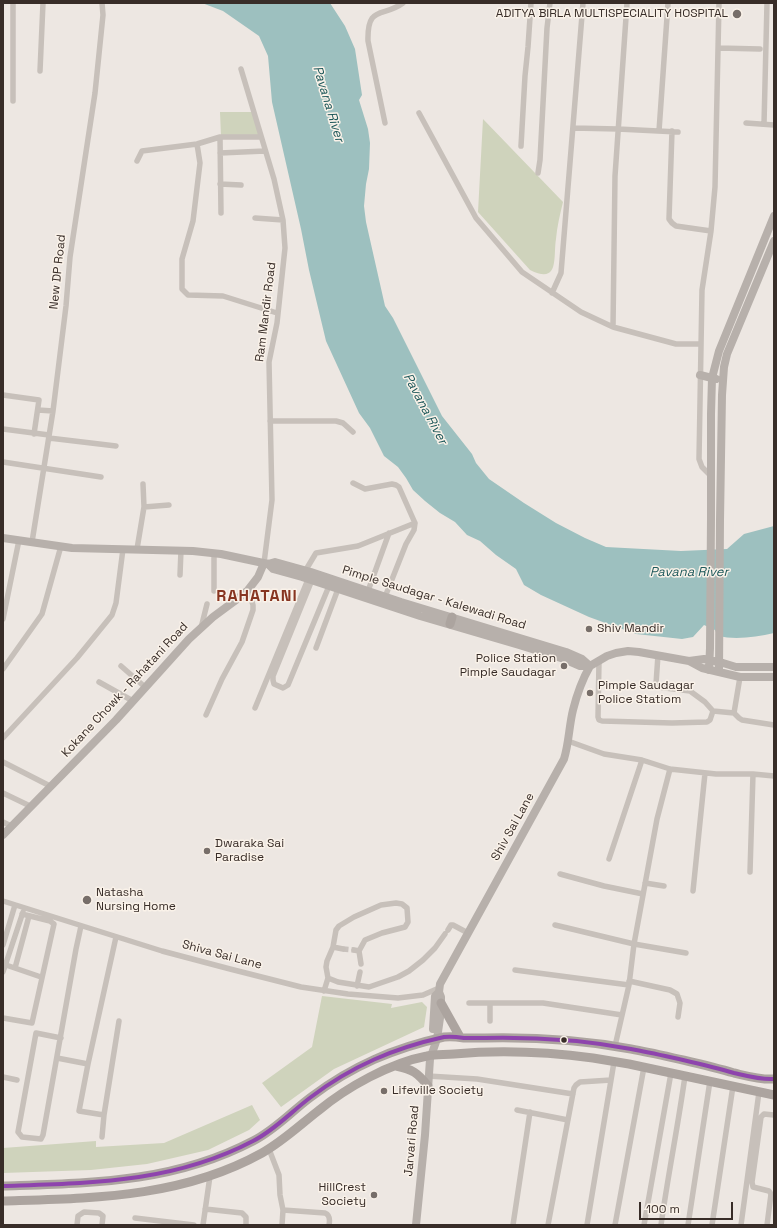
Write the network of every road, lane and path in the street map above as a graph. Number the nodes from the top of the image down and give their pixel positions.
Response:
1 (13, 3) edge
2 (43, 3) edge
3 (102, 3) edge
4 (403, 3) edge
5 (531, 3) edge
6 (550, 3) edge
7 (583, 3) edge
8 (626, 3) edge
9 (668, 3) edge
10 (719, 3) edge
11 (767, 3) edge
12 (718, 48) junction
13 (760, 49) dead end
14 (241, 69) dead end
15 (40, 71) dead end
16 (13, 101) dead end
17 (419, 113) dead end
18 (385, 123) dead end
19 (746, 123) dead end
20 (764, 124) junction
21 (774, 125) edge
22 (573, 128) junction
23 (618, 129) junction
24 (659, 131) junction
25 (220, 138) junction
26 (261, 138) junction
27 (197, 144) junction
28 (521, 146) dead end
29 (265, 151) junction
30 (220, 153) junction
31 (137, 161) dead end
32 (538, 173) dead end
33 (220, 184) junction
34 (241, 185) dead end
35 (221, 213) dead end
36 (774, 216) edge
37 (255, 218) dead end
38 (283, 220) junction
39 (711, 231) junction
40 (774, 241) edge
41 (552, 293) junction
42 (278, 313) junction
43 (613, 327) junction
44 (700, 344) junction
45 (700, 375) junction
46 (712, 378) junction
47 (722, 381) junction
48 (3, 395) edge
49 (38, 410) junction
50 (53, 411) junction
51 (270, 421) junction
52 (3, 429) edge
53 (353, 432) dead end
54 (34, 434) junction
55 (49, 437) junction
56 (116, 446) dead end
57 (3, 462) edge
58 (43, 469) junction
59 (710, 475) junction
60 (101, 477) dead end
61 (353, 483) dead end
62 (143, 484) dead end
63 (170, 505) dead end
64 (144, 507) junction
65 (715, 519) junction
66 (415, 523) junction
67 (389, 533) junction
68 (3, 538) edge
69 (20, 540) junction
70 (32, 542) junction
71 (60, 546) junction
72 (123, 549) junction
73 (137, 550) junction
74 (181, 550) junction
75 (214, 554) junction
76 (266, 564) junction
77 (180, 575) dead end
78 (308, 576) junction
79 (329, 586) junction
80 (338, 589) junction
81 (248, 590) junction
82 (214, 591) dead end
83 (368, 591) junction
84 (385, 597) junction
85 (207, 604) dead end
86 (3, 620) edge
87 (451, 621) junction
88 (200, 629) junction
89 (316, 648) dead end
90 (658, 655) junction
91 (710, 660) junction
92 (599, 661) junction
93 (689, 661) junction
94 (719, 662) junction
95 (121, 666) dead end
96 (590, 666) junction
97 (774, 667) edge
98 (3, 669) edge
99 (709, 670) junction
100 (719, 672) junction
101 (740, 677) junction
102 (774, 677) edge
103 (99, 682) dead end
104 (146, 687) junction
105 (132, 701) junction
106 (255, 708) dead end
107 (713, 711) junction
108 (734, 714) junction
109 (206, 715) dead end
110 (774, 725) edge
111 (3, 738) edge
112 (568, 741) junction
113 (642, 760) junction
114 (3, 762) edge
115 (670, 769) junction
116 (705, 773) junction
117 (753, 774) junction
118 (774, 776) edge
119 (50, 786) junction
120 (3, 793) edge
121 (30, 806) junction
122 (3, 822) edge
123 (11, 826) junction
124 (3, 835) edge
125 (608, 859) dead end
126 (750, 872) dead end
127 (560, 874) dead end
128 (645, 883) junction
129 (664, 886) dead end
130 (693, 891) dead end
131 (643, 894) junction
132 (3, 901) edge
133 (15, 905) junction
134 (23, 911) junction
135 (29, 916) junction
136 (555, 925) dead end
137 (81, 926) junction
138 (468, 933) junction
139 (116, 937) junction
140 (634, 944) junction
141 (3, 945) edge
142 (333, 947) junction
143 (343, 949) tunnel mouth
144 (686, 953) dead end
145 (361, 964) dead end
146 (6, 965) junction
147 (15, 968) junction
148 (515, 970) dead end
149 (3, 972) edge
150 (360, 972) dead end
151 (41, 977) junction
152 (328, 978) junction
153 (629, 983) junction
154 (357, 986) junction
155 (324, 990) junction
156 (439, 990) junction
157 (441, 1003) junction
158 (469, 1003) dead end
159 (490, 1004) junction
160 (622, 1015) junction
161 (678, 1017) dead end
162 (3, 1019) edge
163 (119, 1021) dead end
164 (490, 1021) dead end
165 (460, 1037) junction
166 (60, 1038) junction
167 (435, 1039) junction
168 (616, 1046) junction
169 (429, 1057) junction
170 (57, 1058) junction
171 (614, 1062) junction
172 (88, 1064) junction
173 (396, 1066) junction
174 (644, 1067) junction
175 (671, 1073) junction
176 (428, 1076) junction
177 (685, 1076) junction
178 (3, 1077) edge
179 (17, 1080) dead end
180 (611, 1080) junction
181 (772, 1080) edge
182 (710, 1081) junction
183 (428, 1086) junction
184 (733, 1086) junction
185 (766, 1093) edge
186 (572, 1094) junction
187 (774, 1100) edge
188 (517, 1110) dead end
189 (530, 1112) junction
190 (104, 1115) junction
191 (774, 1115) edge
192 (568, 1120) junction
193 (102, 1137) dead end
194 (269, 1149) junction
195 (210, 1176) junction
196 (3, 1186) edge
197 (3, 1201) edge
198 (205, 1209) junction
199 (283, 1210) junction
200 (136, 1218) dead end
201 (160, 1223) edge
202 (77, 1225) edge
203 (102, 1225) edge
204 (194, 1225) edge
205 (203, 1225) edge
206 (246, 1225) edge
207 (282, 1225) edge
208 (329, 1225) edge
209 (416, 1225) edge
210 (512, 1225) edge
211 (548, 1225) edge
212 (587, 1225) edge
213 (615, 1225) edge
214 (644, 1225) edge
215 (661, 1225) edge
216 (688, 1225) edge
217 (712, 1225) edge
218 (740, 1225) edge
219 (767, 1225) edge

1 - 16 street
2 - 15 street
3 - 50 street, New DP Road
4 - 18 street
5 - 28 street
6 - 32 street
7 - 22 street
8 - 23 street
9 - 24 street
10 - 12 street
11 - 20 street
12 - 13 street
12 - 39 street
14 - 26 street, Ram Mandir Road
17 - 41 street
19 - 20 street
20 - 21 street
22 - 23 street
22 - 41 street
23 - 24 street
23 - 43 street
24 - 39 street
25 - 26 street
25 - 27 street
25 - 30 street
26 - 29 street, Ram Mandir Road
27 - 31 street
27 - 42 street
29 - 30 street
29 - 38 street, Ram Mandir Road
30 - 33 street
33 - 34 street
33 - 35 street
36 - 46 street
37 - 38 street
38 - 42 street, Ram Mandir Road
39 - 44 street
40 - 47 street
41 - 43 street
42 - 51 street, Ram Mandir Road
43 - 44 street
44 - 45 street
45 - 46 street
45 - 59 street
46 - 47 street
46 - 59 street
47 - 65 street
48 - 49 street
49 - 50 street
49 - 54 street
50 - 55 street, New DP Road
51 - 53 street
51 - 76 street, Ram Mandir Road
52 - 54 street
54 - 55 street
55 - 56 street
55 - 58 street, New DP Road
57 - 58 street
58 - 60 street
58 - 70 street, New DP Road
59 - 65 street
61 - 66 street
62 - 64 street
63 - 64 street
64 - 73 street
65 - 91 street
65 - 94 street
66 - 67 street
66 - 84 street
67 - 78 street
67 - 83 street
68 - 69 street, Pimple Saudagar - Kalewadi Road
69 - 70 street, Pimple Saudagar - Kalewadi Road
69 - 86 street
70 - 71 street, Pimple Saudagar - Kalewadi Road
71 - 72 street, Pimple Saudagar - Kalewadi Road
71 - 98 street
72 - 73 street, Pimple Saudagar - Kalewadi Road
72 - 111 street
73 - 74 street, Pimple Saudagar - Kalewadi Road
74 - 75 street, Pimple Saudagar - Kalewadi Road
74 - 77 street
75 - 76 street, Pimple Saudagar - Kalewadi Road
75 - 82 street
76 - 78 street, Pimple Saudagar - Kalewadi Road
76 - 81 street, Kokane Chowk - Rahatani Road
78 - 79 street, Pimple Saudagar - Kalewadi Road
78 - 79 street
78 - 83 street, Pimple Saudagar - Kalewadi Road
78 - 106 street
79 - 80 street, Pimple Saudagar - Kalewadi Road
80 - 87 street, Pimple Saudagar - Kalewadi Road
80 - 89 street
81 - 88 street, Kokane Chowk - Rahatani Road
81 - 109 street
83 - 84 street, Pimple Saudagar - Kalewadi Road
84 - 87 street, Pimple Saudagar - Kalewadi Road
85 - 88 street
87 - 96 street, Pimple Saudagar - Kalewadi Road
88 - 104 street, Kokane Chowk - Rahatani Road
90 - 92 street
90 - 93 street
90 - 107 street
91 - 93 street
91 - 94 street
91 - 99 street
92 - 96 street
92 - 107 street
93 - 99 street
94 - 97 street
94 - 100 street
95 - 104 street
96 - 112 street, Shiv Sai Lane
99 - 100 street
100 - 101 street
101 - 102 street
101 - 108 street
103 - 105 street
104 - 105 street, Kokane Chowk - Rahatani Road
105 - 119 street, Kokane Chowk - Rahatani Road
107 - 108 street
108 - 110 street
112 - 113 street
112 - 138 street, Shiv Sai Lane
113 - 115 street
113 - 125 street
114 - 119 street
115 - 116 street
115 - 128 street
116 - 117 street
116 - 130 street
117 - 118 street
117 - 126 street
119 - 121 street, Kokane Chowk - Rahatani Road
120 - 121 street
121 - 123 street, Kokane Chowk - Rahatani Road
122 - 123 street
123 - 124 street, Kokane Chowk - Rahatani Road
127 - 131 street
128 - 129 street
128 - 131 street
131 - 140 street
132 - 133 street, Shiva Sai Lane
133 - 134 street, Shiva Sai Lane
133 - 141 street
134 - 135 street
134 - 137 street, Shiva Sai Lane
134 - 146 street
135 - 147 street
135 - 151 street
136 - 140 street
137 - 139 street, Shiva Sai Lane
137 - 166 street
138 - 154 street
138 - 156 street, Shiv Sai Lane
139 - 155 street, Shiva Sai Lane
139 - 172 street
140 - 144 street
140 - 153 street
142 - 143 street
142 - 145 street
142 - 152 street
146 - 147 street
146 - 149 street
147 - 151 street
148 - 153 street
150 - 154 street
151 - 162 street
152 - 154 street
152 - 155 street
153 - 160 street
153 - 161 street
155 - 156 street, Shiva Sai Lane
156 - 157 street
156 - 167 street, Shiv Sai Lane
157 - 165 main road
157 - 167 street
158 - 159 street
159 - 160 street
159 - 164 street
160 - 168 street
163 - 190 street
165 - 167 main road
165 - 168 main road
166 - 170 street
166 - 170 street
167 - 169 street, Jarvari Road
167 - 196 main road
168 - 181 main road
169 - 171 main road
169 - 173 main road
169 - 176 street, Jarvari Road
170 - 172 street
171 - 174 main road
171 - 180 street
172 - 190 street
173 - 183 main road
173 - 194 main road
174 - 175 main road
174 - 213 street
175 - 177 main road
175 - 214 street
176 - 183 street, Jarvari Road
176 - 186 street
177 - 182 main road
177 - 215 street
178 - 179 street
180 - 186 street
180 - 212 street
182 - 184 main road
182 - 216 street
183 - 209 street, Jarvari Road
184 - 185 main road
184 - 217 street
185 - 187 main road
185 - 218 street
186 - 192 street
188 - 189 street
189 - 192 street
189 - 210 street
190 - 193 street
191 - 219 street
192 - 211 street
194 - 195 main road
194 - 199 street
195 - 197 main road
195 - 198 street
198 - 205 street
198 - 206 street
199 - 207 street
199 - 208 street
200 - 201 street
201 - 204 street
202 - 203 street

